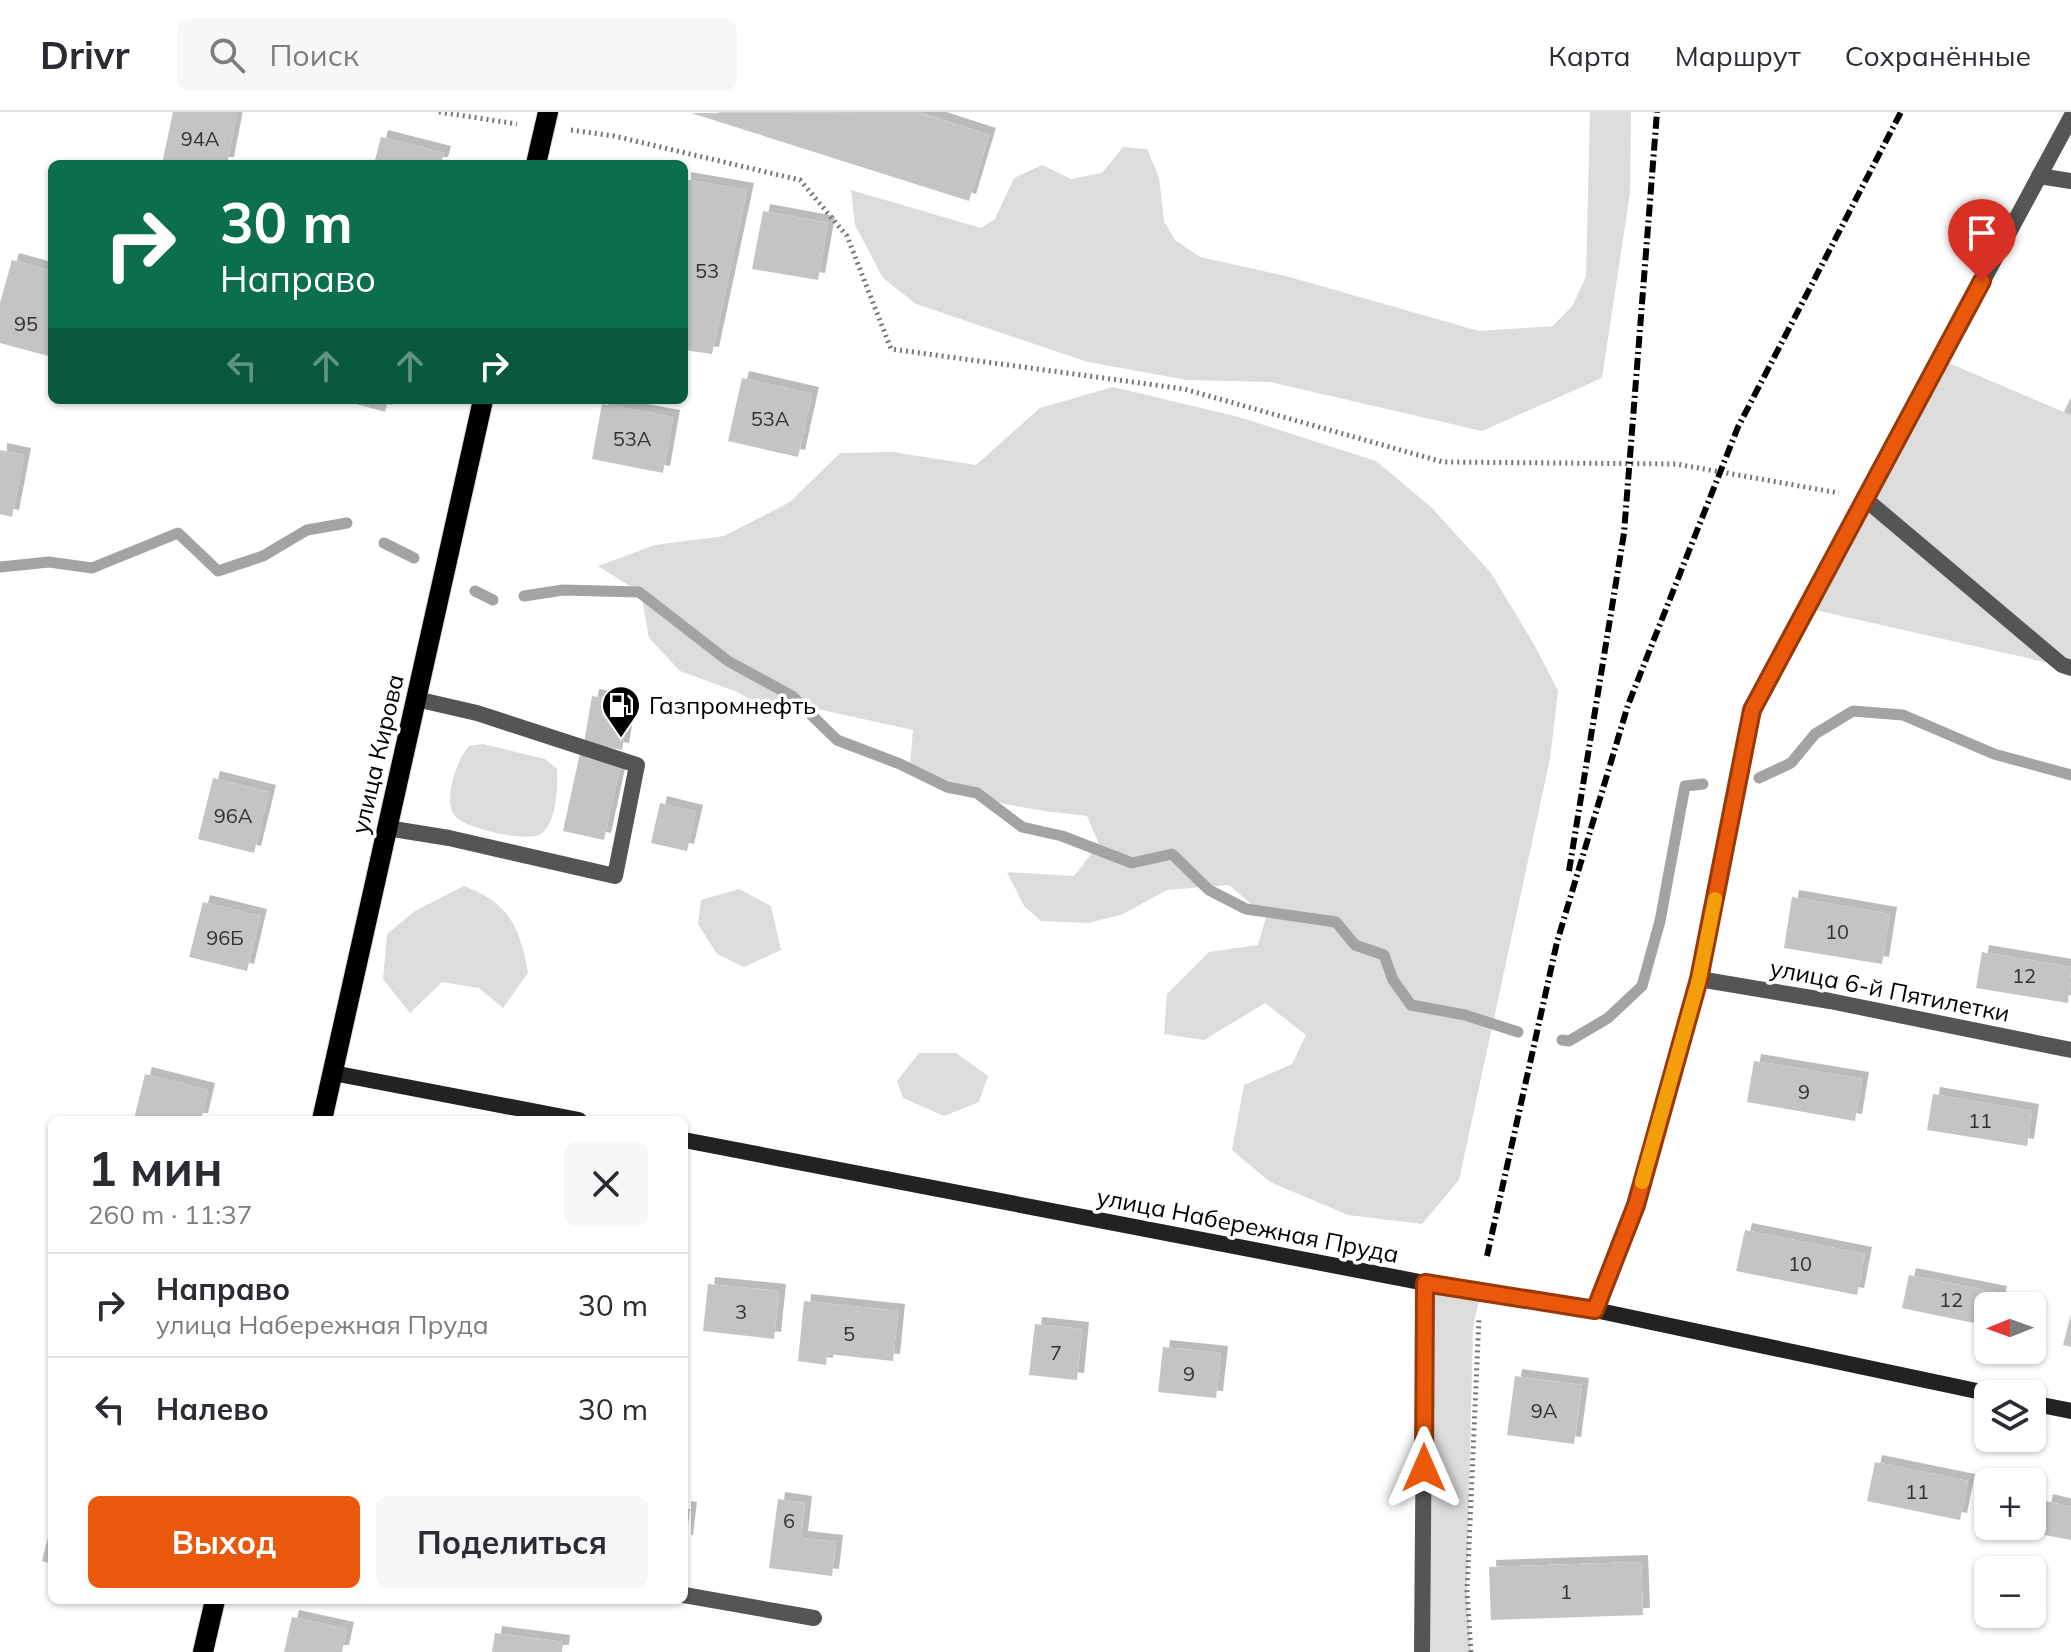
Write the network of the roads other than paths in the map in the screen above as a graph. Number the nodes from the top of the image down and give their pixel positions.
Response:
1 (548, 112) edge
2 (2071, 117) edge
3 (537, 160) edge
4 (2039, 176) junction
5 (2071, 181) edge
6 (482, 404) edge
7 (1864, 498) junction
8 (2071, 668) edge
9 (416, 699) junction
10 (387, 828) junction
11 (1699, 979) junction
12 (2071, 1050) edge
13 (333, 1073) junction
14 (323, 1116) edge
15 (558, 1116) edge
16 (688, 1141) edge
17 (1425, 1283) junction
18 (1595, 1310) junction
19 (1974, 1390) edge
20 (2046, 1406) edge
21 (2071, 1411) edge
22 (688, 1596) edge
23 (214, 1604) edge
24 (814, 1618) dead end
25 (203, 1652) edge
26 (1422, 1652) edge

1 - 3 main road
2 - 4 street
4 - 5 street
4 - 7 street
6 - 9 main road, улица Кирова
7 - 8 street
7 - 11 street
9 - 10 main road, улица Кирова
9 - 10 street
10 - 13 main road, улица Кирова
11 - 12 street, улица 6-й Пятилетки
11 - 18 street
13 - 14 main road, улица Кирова
13 - 15 street
16 - 17 street, улица Набережная Пруда
17 - 18 street, улица Набережная Пруда
17 - 26 street
18 - 19 street, улица Набережная Пруда
20 - 21 street
22 - 24 street
23 - 25 main road

